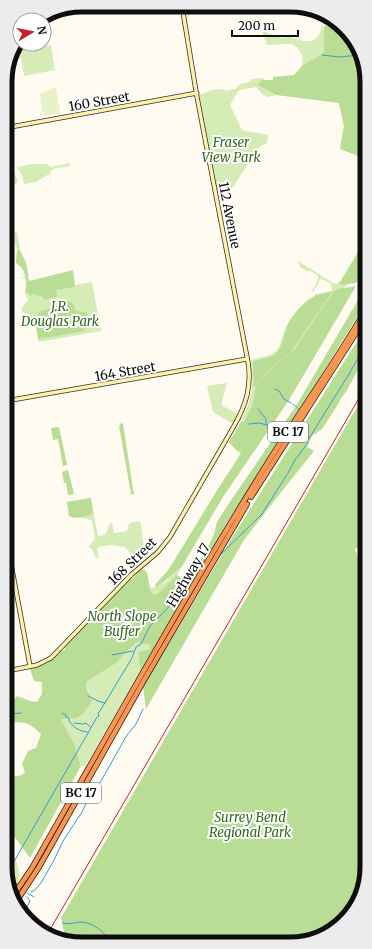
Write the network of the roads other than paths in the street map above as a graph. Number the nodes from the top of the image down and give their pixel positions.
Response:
1 (183, 12) edge
2 (197, 93) junction
3 (12, 127) edge
4 (360, 318) edge
5 (360, 327) edge
6 (247, 359) junction
7 (12, 401) edge
8 (234, 426) joint
9 (215, 555) junction
10 (12, 573) edge
11 (30, 666) junction
12 (12, 670) edge
13 (141, 681) junction
14 (16, 891) edge
15 (19, 897) edge

1 - 2 street, 112 Avenue
2 - 3 street, 160 Street
2 - 6 street, 112 Avenue
4 - 9 highway, Highway 17 / BC 17
5 - 9 highway, Highway 17 / BC 17
6 - 7 street, 164 Street
6 - 8 street, 112 Avenue
8 - 11 street, 168 Street
9 - 13 highway, Highway 17 / BC 17
10 - 11 street
11 - 12 street, 168 Street
13 - 14 highway, Highway 17 / BC 17
13 - 15 highway, Highway 17 / BC 17

